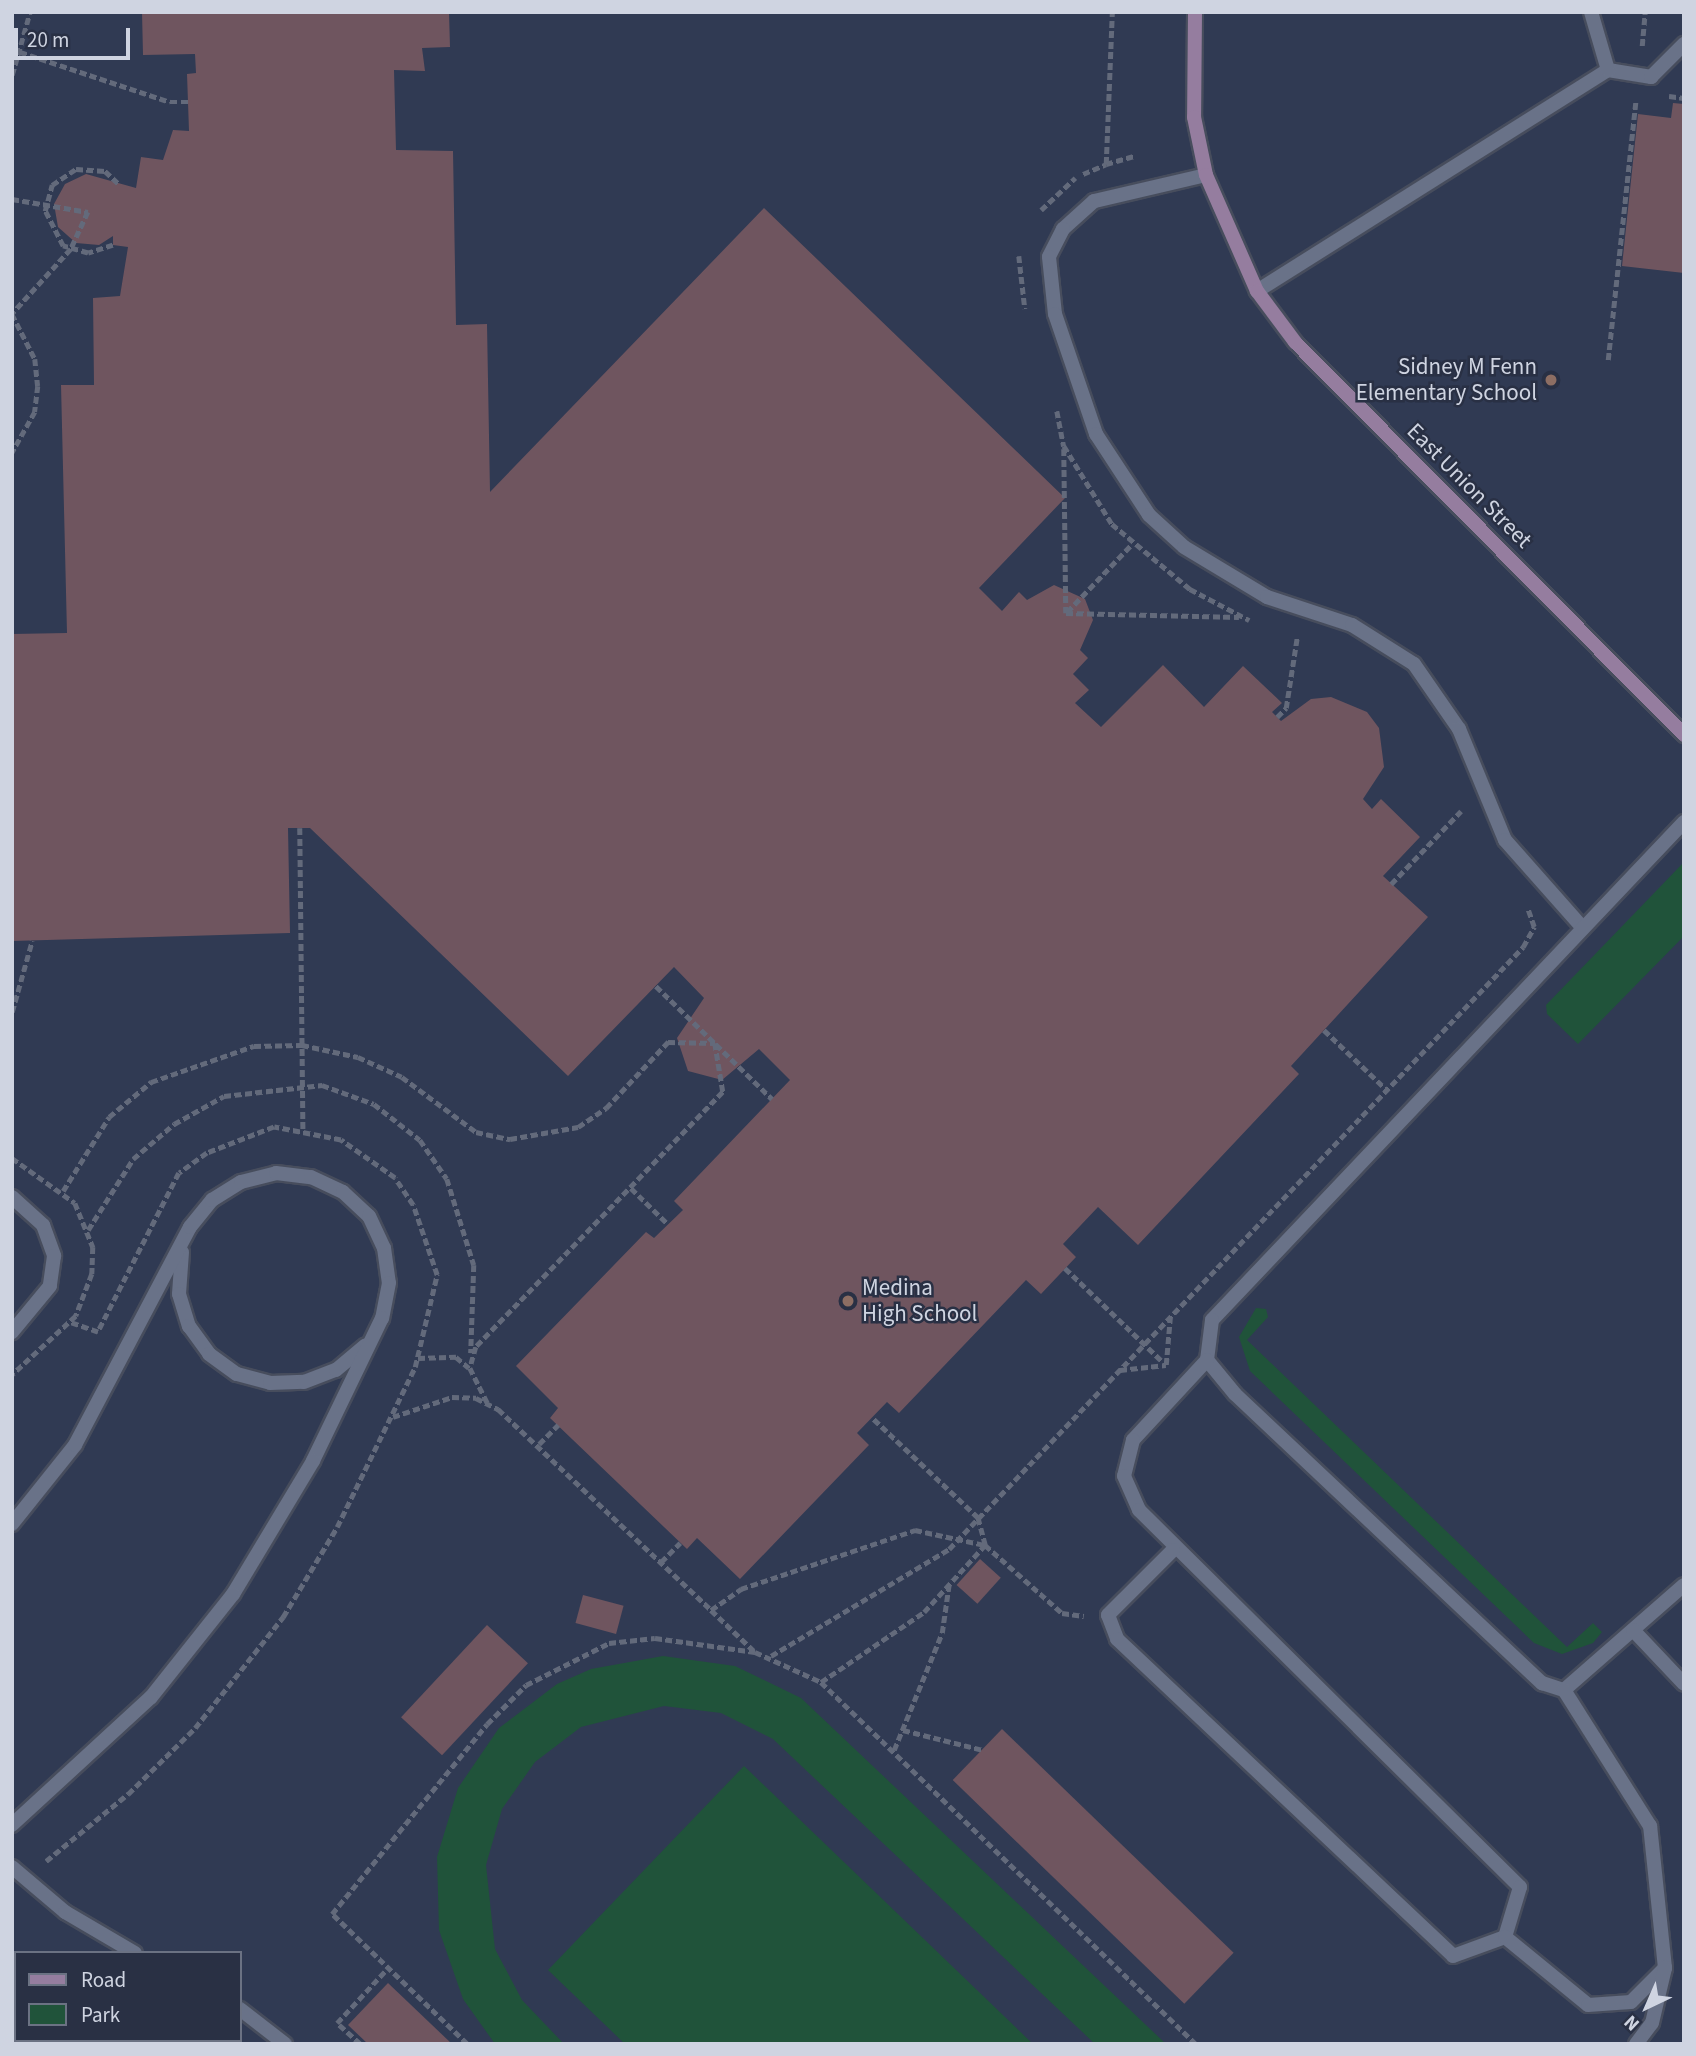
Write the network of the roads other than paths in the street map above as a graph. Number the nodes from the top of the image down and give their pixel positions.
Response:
1 (1195, 12) edge
2 (1591, 12) edge
3 (1684, 44) edge
4 (1608, 70) junction
5 (1206, 175) junction
6 (1257, 291) junction
7 (1684, 735) edge
8 (1684, 822) edge
9 (1582, 927) junction
10 (12, 1197) edge
11 (190, 1227) junction
12 (382, 1318) junction
13 (12, 1332) edge
14 (1207, 1360) junction
15 (12, 1524) edge
16 (1173, 1550) junction
17 (1684, 1585) edge
18 (1633, 1630) junction
19 (1684, 1684) edge
20 (1564, 1690) junction
21 (12, 1825) edge
22 (12, 1867) edge
23 (1505, 1937) junction
24 (132, 1951) edge
25 (1665, 1968) junction
26 (242, 2011) edge
27 (285, 2044) edge
28 (1636, 2044) edge

1 - 5 street, East Union Street
2 - 4 lane
3 - 4 lane
4 - 6 lane
5 - 6 street, East Union Street
5 - 9 lane
6 - 7 street, East Union Street
8 - 9 lane
9 - 14 lane
10 - 13 lane
11 - 12 lane
11 - 12 lane
11 - 15 lane
12 - 21 lane
14 - 16 lane
14 - 20 lane
16 - 23 lane
16 - 23 lane
17 - 18 lane
18 - 19 lane
18 - 20 lane
20 - 25 lane
22 - 24 lane
23 - 25 lane
25 - 28 lane
26 - 27 lane

